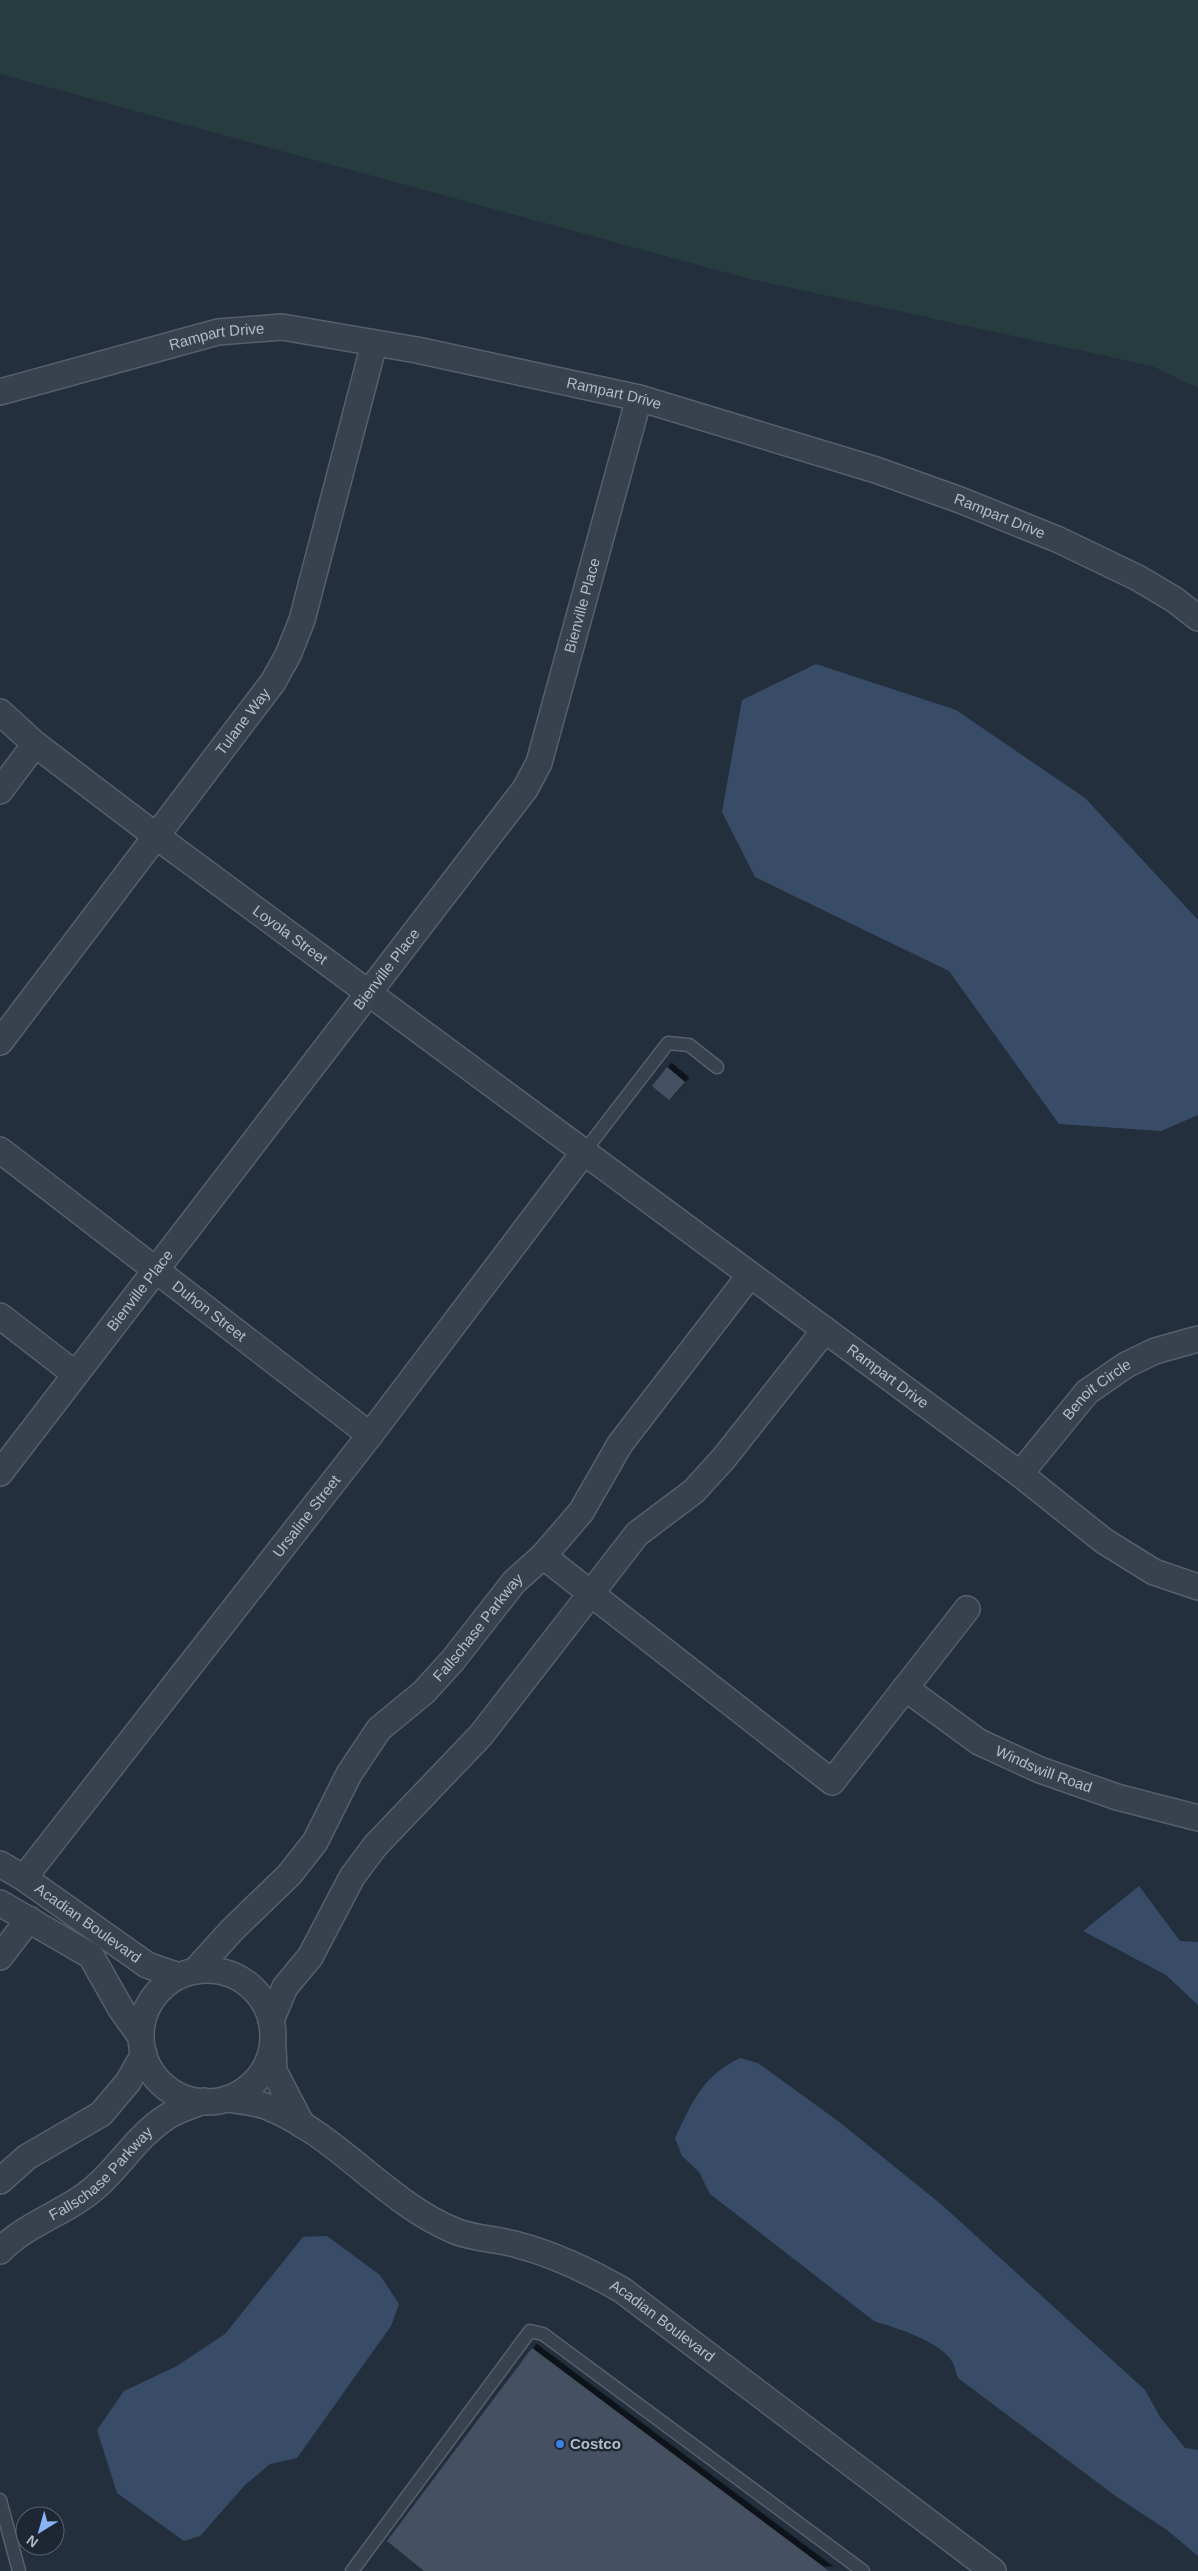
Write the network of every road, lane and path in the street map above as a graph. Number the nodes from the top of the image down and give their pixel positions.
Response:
1 (374, 344) junction
2 (0, 392) edge
3 (639, 398) junction
4 (1198, 618) edge
5 (0, 712) edge
6 (35, 744) junction
7 (0, 790) edge
8 (156, 836) junction
9 (368, 992) junction
10 (0, 1042) edge
11 (717, 1066) dead end
12 (0, 1150) edge
13 (584, 1152) junction
14 (155, 1271) junction
15 (750, 1274) junction
16 (0, 1316) edge
17 (825, 1330) junction
18 (1198, 1339) edge
19 (75, 1374) junction
20 (370, 1434) junction
21 (0, 1473) edge
22 (1020, 1474) junction
23 (543, 1556) junction
24 (1198, 1587) edge
25 (591, 1592) junction
26 (966, 1609) dead end
27 (905, 1688) junction
28 (1198, 1818) edge
29 (0, 1864) edge
30 (24, 1878) junction
31 (0, 1903) edge
32 (29, 1919) junction
33 (0, 1957) edge
34 (187, 1973) junction
35 (272, 2031) junction
36 (142, 2046) junction
37 (215, 2100) junction
38 (302, 2125) junction
39 (0, 2181) edge
40 (0, 2251) edge
41 (0, 2500) edge
42 (19, 2571) edge
43 (352, 2571) edge
44 (863, 2571) edge
45 (993, 2571) edge

1 - 2 street, Rampart Drive
1 - 3 street, Rampart Drive
1 - 8 street, Tulane Way
3 - 4 street, Rampart Drive
3 - 9 street, Bienville Place
5 - 6 street, Loyola Street
6 - 7 street
6 - 8 street, Loyola Street
8 - 9 street, Loyola Street
8 - 10 street, Tulane Way
9 - 13 street, Loyola Street
9 - 14 street, Bienville Place
11 - 13 lane
12 - 14 street, Duhon Street
13 - 15 street, Rampart Drive
13 - 20 street, Ursaline Street
14 - 19 street, Bienville Place
14 - 20 street, Duhon Street
15 - 17 street, Rampart Drive
15 - 23 street, Fallschase Parkway
16 - 19 street
17 - 22 street, Rampart Drive
17 - 25 street
18 - 22 street, Benoit Circle
19 - 21 street, Bienville Place
20 - 30 street, Ursaline Street
22 - 24 street, Rampart Drive
23 - 25 street
23 - 34 street, Fallschase Parkway
25 - 27 street
25 - 35 street
26 - 27 street
27 - 28 street, Windswill Road
29 - 30 street, Acadian Boulevard
30 - 34 street, Acadian Boulevard
31 - 32 street, Acadian Boulevard
32 - 33 street
32 - 36 street, Acadian Boulevard
34 - 35 street
34 - 36 street
35 - 37 street
35 - 38 street, Acadian Boulevard
36 - 37 street
36 - 39 street
37 - 38 street, Acadian Boulevard
37 - 40 street, Fallschase Parkway
38 - 45 street, Acadian Boulevard
41 - 42 lane
43 - 44 lane

